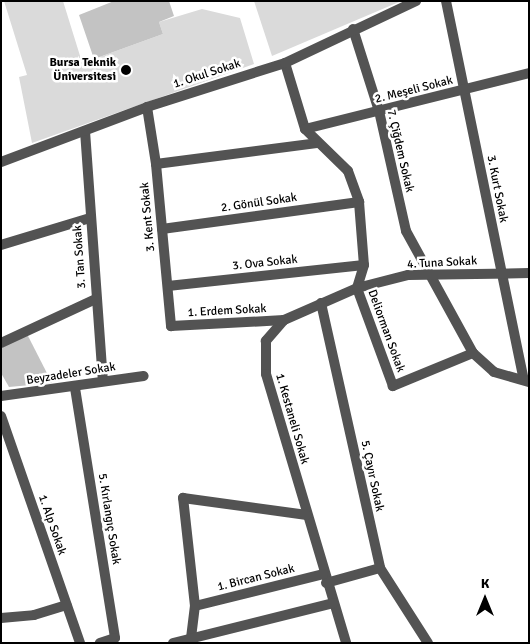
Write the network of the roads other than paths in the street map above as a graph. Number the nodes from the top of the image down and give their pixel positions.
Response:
1 (446, 1) edge
2 (410, 2) edge
3 (353, 29) junction
4 (285, 63) junction
5 (529, 73) edge
6 (465, 90) junction
7 (147, 106) junction
8 (379, 112) junction
9 (304, 129) junction
10 (85, 131) junction
11 (317, 143) junction
12 (1, 162) edge
13 (156, 164) junction
14 (360, 202) junction
15 (90, 218) junction
16 (162, 228) junction
17 (1, 245) edge
18 (364, 265) junction
19 (500, 273) junction
20 (529, 273) edge
21 (430, 274) junction
22 (168, 286) junction
23 (357, 288) junction
24 (96, 299) junction
25 (322, 303) junction
26 (284, 320) junction
27 (171, 326) joint
28 (1, 343) edge
29 (473, 353) junction
30 (144, 376) dead end
31 (103, 380) junction
32 (526, 381) edge
33 (75, 388) junction
34 (1, 396) edge
35 (1, 416) edge
36 (307, 515) junction
37 (380, 568) junction
38 (324, 578) junction
39 (333, 603) junction
40 (66, 604) junction
41 (195, 606) junction
42 (1, 618) edge
43 (191, 638) junction
44 (80, 643) edge
45 (100, 643) edge
46 (173, 643) edge
47 (346, 643) edge
48 (428, 643) edge

1 - 6 street, 3. Kurt Sokak
2 - 3 street, 1. Okul Sokak
3 - 4 street, 1. Okul Sokak
3 - 8 street, 7. Çiğdem Sokak
4 - 7 street, 1. Okul Sokak
4 - 9 street
5 - 6 street, 2. Meşeli Sokak
6 - 8 street, 2. Meşeli Sokak
6 - 19 street, 3. Kurt Sokak
7 - 10 street, 1. Okul Sokak
7 - 13 street, 3. Kent Sokak
8 - 9 street, 2. Meşeli Sokak
8 - 21 street, 7. Çiğdem Sokak
9 - 11 street
10 - 12 street, 1. Okul Sokak
10 - 15 street, 3. Tan Sokak
11 - 13 street
11 - 14 street
13 - 16 street, 3. Kent Sokak
14 - 16 street, 2. Gönül Sokak
14 - 18 street
15 - 17 street
15 - 24 street, 3. Tan Sokak
16 - 22 street, 3. Kent Sokak
18 - 22 street, 3. Ova Sokak
18 - 23 street
19 - 20 street, 4. Tuna Sokak
19 - 21 street, 4. Tuna Sokak
19 - 32 street, 3. Kurt Sokak
21 - 23 street, 4. Tuna Sokak
21 - 29 street, 7. Çiğdem Sokak
22 - 27 street, 3. Kent Sokak
23 - 25 street, 1. Kestaneli Sokak
23 - 29 street, Deliorman Sokak
24 - 28 street
24 - 31 street, 3. Tan Sokak
25 - 26 street, 1. Kestaneli Sokak
25 - 37 street, 5. Çayır Sokak
26 - 27 street, 1. Erdem Sokak
26 - 36 street, 1. Kestaneli Sokak
29 - 32 street, 7. Çiğdem Sokak
30 - 31 street, Beyzadeler Sokak
31 - 33 street, Beyzadeler Sokak
33 - 34 street, Beyzadeler Sokak
33 - 45 street, 5. Kırlangıç Sokak
35 - 40 street, 1. Alp Sokak
36 - 38 street, 1. Kestaneli Sokak
36 - 41 street
37 - 38 street, 1. Bircan Sokak
37 - 48 street, 5. Çayır Sokak
38 - 39 street, 1. Kestaneli Sokak
38 - 41 street, 1. Bircan Sokak
39 - 43 street
39 - 47 street, 1. Kestaneli Sokak
40 - 42 street
40 - 44 street, 1. Alp Sokak
41 - 43 street
43 - 46 street

